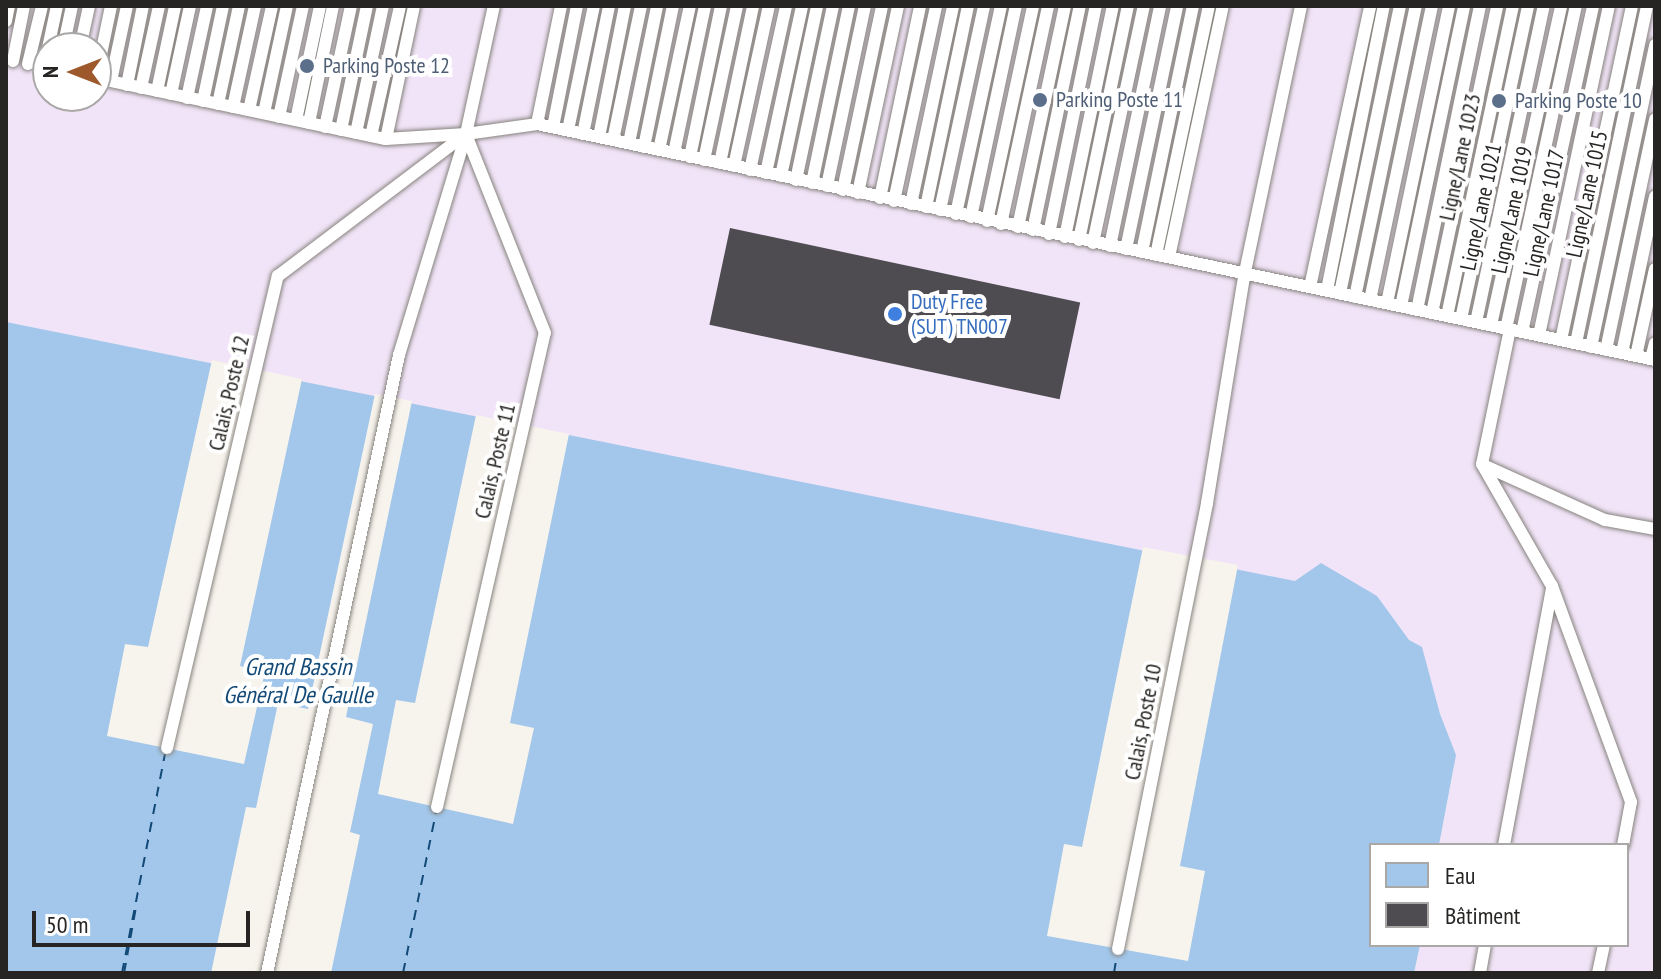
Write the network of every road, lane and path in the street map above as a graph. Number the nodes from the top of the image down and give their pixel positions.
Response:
1 (9, 6) edge
2 (24, 6) edge
3 (42, 6) edge
4 (57, 6) edge
5 (72, 6) edge
6 (89, 6) edge
7 (111, 6) edge
8 (127, 6) edge
9 (143, 6) edge
10 (159, 6) edge
11 (175, 6) edge
12 (190, 6) edge
13 (207, 6) edge
14 (223, 6) edge
15 (239, 6) edge
16 (255, 6) edge
17 (272, 6) edge
18 (287, 6) edge
19 (303, 6) edge
20 (320, 6) edge
21 (333, 6) edge
22 (351, 6) edge
23 (367, 6) edge
24 (383, 6) edge
25 (400, 6) edge
26 (414, 6) edge
27 (494, 6) edge
28 (561, 6) edge
29 (577, 6) edge
30 (594, 6) edge
31 (609, 6) edge
32 (625, 6) edge
33 (641, 6) edge
34 (657, 6) edge
35 (673, 6) edge
36 (690, 6) edge
37 (705, 6) edge
38 (721, 6) edge
39 (737, 6) edge
40 (753, 6) edge
41 (769, 6) edge
42 (786, 6) edge
43 (802, 6) edge
44 (817, 6) edge
45 (833, 6) edge
46 (849, 6) edge
47 (865, 6) edge
48 (882, 6) edge
49 (898, 6) edge
50 (920, 6) edge
51 (936, 6) edge
52 (953, 6) edge
53 (968, 6) edge
54 (984, 6) edge
55 (1001, 6) edge
56 (1016, 6) edge
57 (1033, 6) edge
58 (1048, 6) edge
59 (1065, 6) edge
60 (1080, 6) edge
61 (1096, 6) edge
62 (1113, 6) edge
63 (1128, 6) edge
64 (1144, 6) edge
65 (1160, 6) edge
66 (1177, 6) edge
67 (1193, 6) edge
68 (1209, 6) edge
69 (1223, 6) edge
70 (1301, 6) edge
71 (1370, 6) edge
72 (1384, 6) edge
73 (1400, 6) edge
74 (1416, 6) edge
75 (1432, 6) edge
76 (1449, 6) edge
77 (1464, 6) edge
78 (1480, 6) edge
79 (1497, 6) edge
80 (1513, 6) edge
81 (1528, 6) edge
82 (1544, 6) edge
83 (1561, 6) edge
84 (1576, 6) edge
85 (1593, 6) edge
86 (1609, 6) edge
87 (1632, 6) edge
88 (1647, 6) edge
89 (6, 21) edge
90 (52, 32) edge
91 (66, 32) edge
92 (83, 32) edge
93 (106, 32) edge
94 (1655, 45) edge
95 (9, 60) edge
96 (28, 64) junction
97 (32, 65) edge
98 (112, 76) edge
99 (112, 81) edge
100 (127, 85) junction
101 (141, 88) junction
102 (157, 91) junction
103 (171, 94) junction
104 (187, 98) junction
105 (203, 101) junction
106 (218, 104) junction
107 (233, 107) junction
108 (249, 110) junction
109 (264, 113) junction
110 (279, 117) junction
111 (1655, 119) edge
112 (302, 122) junction
113 (537, 124) junction
114 (325, 127) junction
115 (553, 127) junction
116 (341, 130) junction
117 (568, 130) junction
118 (356, 133) junction
119 (466, 134) junction
120 (583, 134) junction
121 (371, 136) junction
122 (599, 137) junction
123 (386, 139) junction
124 (613, 140) junction
125 (629, 143) junction
126 (644, 147) junction
127 (659, 150) junction
128 (674, 153) junction
129 (690, 157) junction
130 (704, 160) junction
131 (720, 163) junction
132 (734, 166) junction
133 (750, 170) junction
134 (766, 173) junction
135 (781, 176) junction
136 (796, 180) junction
137 (812, 183) junction
138 (827, 186) junction
139 (843, 190) junction
140 (858, 193) junction
141 (1655, 196) edge
142 (880, 198) junction
143 (894, 201) junction
144 (911, 204) junction
145 (926, 207) junction
146 (940, 210) junction
147 (956, 214) junction
148 (971, 217) junction
149 (987, 221) junction
150 (1001, 224) junction
151 (1018, 227) junction
152 (1033, 230) junction
153 (1049, 234) junction
154 (1065, 237) junction
155 (1079, 240) junction
156 (1093, 243) junction
157 (1110, 246) junction
158 (1126, 249) junction
159 (1142, 252) junction
160 (1162, 256) junction
161 (1655, 269) edge
162 (1245, 272) junction
163 (1310, 287) junction
164 (1334, 292) junction
165 (1355, 297) junction
166 (1370, 300) junction
167 (1387, 303) junction
168 (1401, 306) junction
169 (1417, 310) junction
170 (1432, 313) junction
171 (1447, 316) junction
172 (1461, 319) junction
173 (1476, 322) junction
174 (1491, 325) junction
175 (1513, 330) junction
176 (1539, 335) junction
177 (1561, 340) junction
178 (1576, 343) junction
179 (1655, 343) edge
180 (1591, 347) junction
181 (1606, 350) junction
182 (1622, 353) junction
183 (1636, 356) junction
184 (1653, 360) edge
185 (1482, 464) junction
186 (1655, 529) edge
187 (1552, 586) junction
188 (167, 748) dead end
189 (437, 807) dead end
190 (1504, 843) edge
191 (1623, 843) edge
192 (1485, 947) edge
193 (1604, 947) edge
194 (1118, 949) dead end
195 (267, 973) edge
196 (1480, 973) edge
197 (1598, 973) edge

1 - 89 lane
2 - 95 lane
3 - 96 lane
4 - 90 lane
5 - 91 lane
6 - 92 lane
7 - 93 lane
8 - 98 lane
9 - 100 lane
10 - 101 lane
11 - 102 lane
12 - 103 lane
13 - 104 lane
14 - 105 lane
15 - 106 lane
16 - 107 lane
17 - 108 lane
18 - 109 lane
19 - 110 lane
20 - 112 lane
21 - 112 lane
22 - 114 lane
23 - 116 lane
24 - 118 lane
25 - 121 lane
26 - 123 lane
27 - 119 lane
28 - 113 lane
29 - 115 lane
30 - 117 lane
31 - 120 lane
32 - 122 lane
33 - 124 lane
34 - 125 lane
35 - 126 lane
36 - 127 lane
37 - 128 lane
38 - 129 lane
39 - 130 lane
40 - 131 lane
41 - 132 lane
42 - 133 lane
43 - 134 lane
44 - 135 lane
45 - 136 lane
46 - 137 lane
47 - 138 lane
48 - 139 lane
49 - 140 lane
50 - 142 lane
51 - 143 lane
52 - 144 lane
53 - 145 lane
54 - 146 lane
55 - 147 lane
56 - 148 lane
57 - 149 lane
58 - 150 lane
59 - 151 lane
60 - 152 lane
61 - 153 lane
62 - 154 lane
63 - 155 lane
64 - 156 lane
65 - 157 lane
66 - 158 lane
67 - 159 lane
68 - 160 lane
69 - 160 lane
70 - 162 lane, Calais, Poste 10
71 - 163 lane
72 - 164 lane
73 - 164 lane
74 - 165 lane
75 - 166 lane
76 - 167 lane
77 - 168 lane
78 - 169 lane
79 - 170 lane
80 - 171 lane, Ligne/Lane 1023
81 - 172 lane
82 - 173 lane, Ligne/Lane 1021
83 - 174 lane
84 - 175 lane, Ligne/Lane 1019
85 - 175 lane
86 - 176 lane, Ligne/Lane 1017
87 - 177 lane
88 - 178 lane, Ligne/Lane 1015
94 - 180 lane
95 - 96 lane
96 - 97 lane
99 - 100 lane
100 - 101 lane
101 - 102 lane
102 - 103 lane
103 - 104 lane
104 - 105 lane
105 - 106 lane
106 - 107 lane
107 - 108 lane
108 - 109 lane
109 - 110 lane
110 - 112 lane
111 - 181 lane
112 - 114 lane
113 - 115 lane
113 - 119 lane
114 - 116 lane
115 - 117 lane
116 - 118 lane
117 - 120 lane
118 - 121 lane
119 - 123 lane
119 - 188 lane, Calais, Poste 12
119 - 189 lane, Calais, Poste 11
119 - 195 lane
120 - 122 lane
121 - 123 lane
122 - 124 lane
124 - 125 lane
125 - 126 lane
126 - 127 lane
127 - 128 lane
128 - 129 lane
129 - 130 lane
130 - 131 lane
131 - 132 lane
132 - 133 lane
133 - 134 lane
134 - 135 lane
135 - 136 lane
136 - 137 lane
137 - 138 lane
138 - 139 lane
139 - 140 lane
140 - 142 lane
141 - 182 lane
142 - 143 lane
143 - 144 lane
144 - 145 lane
145 - 146 lane
146 - 147 lane
147 - 148 lane
148 - 149 lane
149 - 150 lane
150 - 151 lane
151 - 152 lane
152 - 153 lane
153 - 154 lane
154 - 155 lane
155 - 156 lane
156 - 157 lane
157 - 158 lane
158 - 159 lane
159 - 160 lane
160 - 162 lane
161 - 183 lane
162 - 163 lane
162 - 194 lane, Calais, Poste 10
163 - 164 lane
164 - 165 lane
165 - 166 lane
166 - 167 lane
167 - 168 lane
168 - 169 lane
169 - 170 lane
170 - 171 lane
171 - 172 lane
172 - 173 lane
173 - 174 lane
174 - 175 lane
175 - 176 lane
175 - 185 lane
176 - 177 lane
177 - 178 lane
178 - 180 lane
179 - 184 lane
180 - 181 lane
181 - 182 lane
182 - 183 lane
183 - 184 lane
185 - 186 lane
185 - 187 lane
187 - 190 lane
187 - 191 lane
192 - 196 lane
193 - 197 lane

